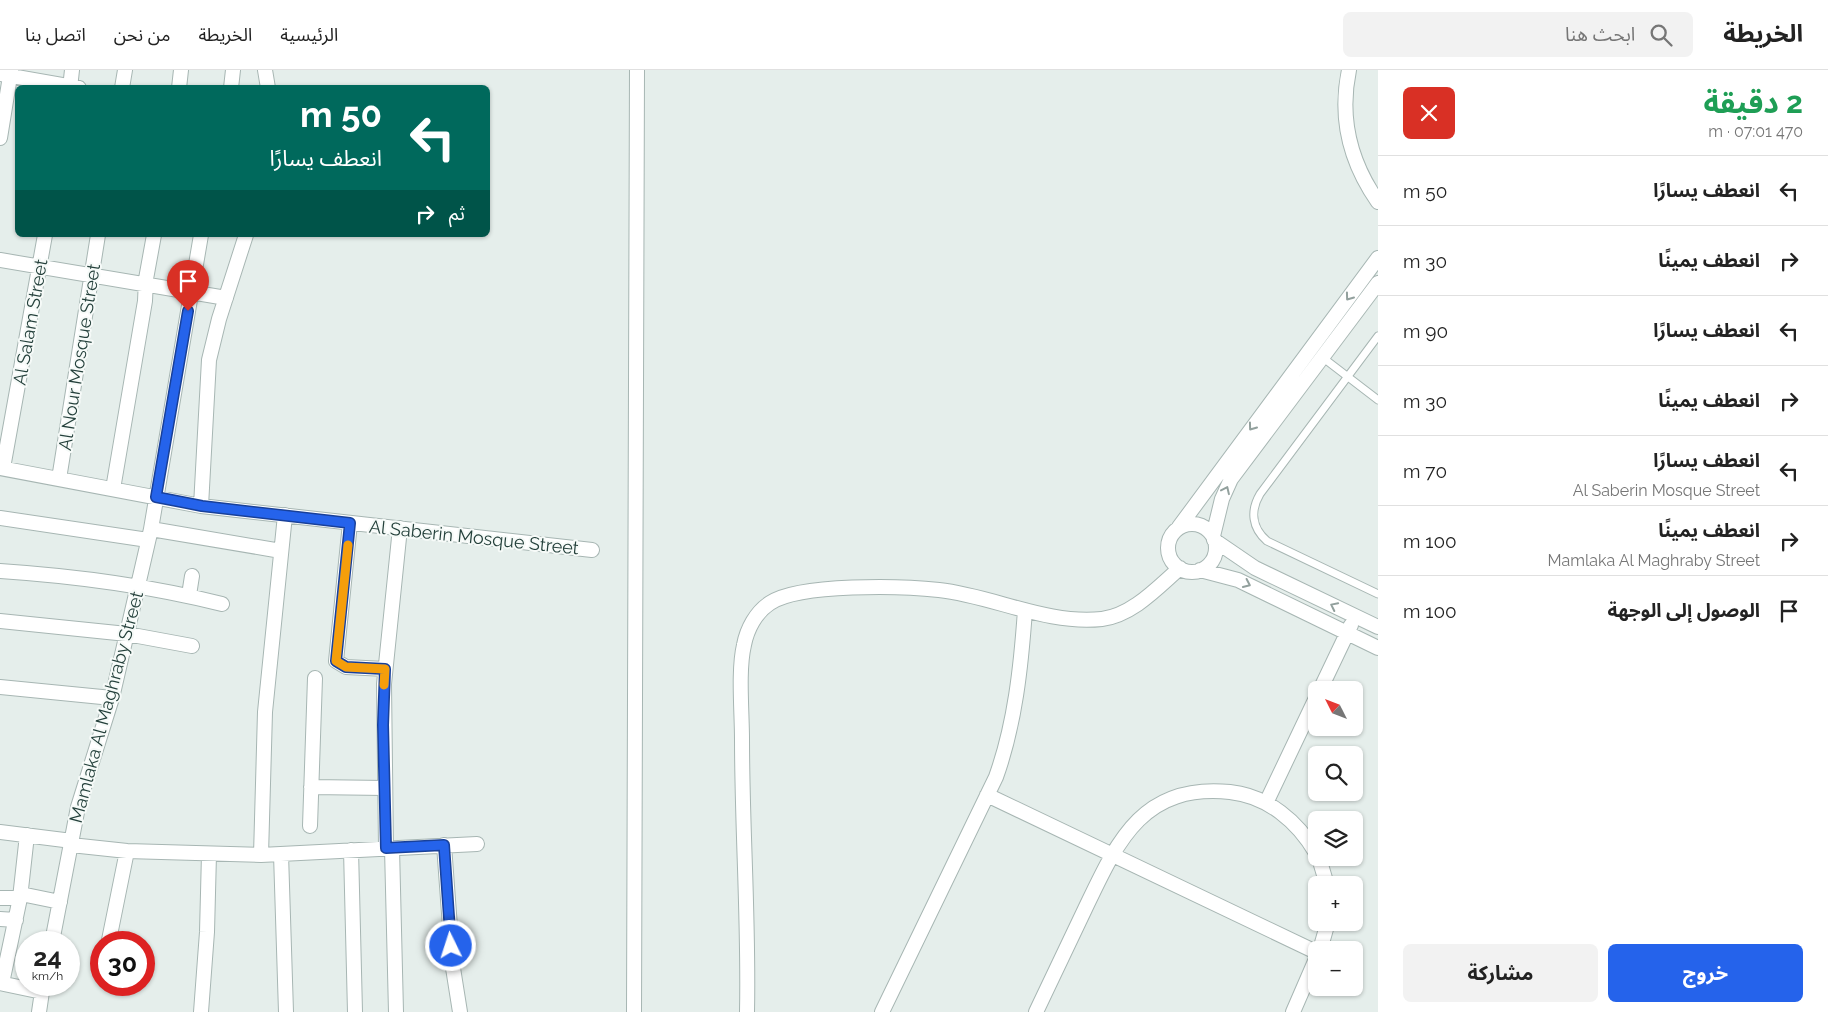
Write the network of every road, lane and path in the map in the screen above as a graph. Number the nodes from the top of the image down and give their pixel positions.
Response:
1 (72, 70) edge
2 (125, 70) edge
3 (181, 70) edge
4 (233, 70) edge
5 (265, 70) edge
6 (637, 70) edge
7 (1349, 70) edge
8 (7, 73) edge
9 (64, 85) edge
10 (73, 85) edge
11 (122, 85) edge
12 (179, 85) edge
13 (231, 85) edge
14 (268, 85) edge
15 (0, 138) edge
16 (1378, 202) edge
17 (45, 237) edge
18 (98, 237) edge
19 (154, 237) edge
20 (200, 237) edge
21 (245, 237) edge
22 (1378, 258) edge
23 (0, 260) edge
24 (40, 267) junction
25 (92, 276) junction
26 (1378, 283) edge
27 (146, 285) junction
28 (191, 292) junction
29 (226, 298) junction
30 (1378, 336) edge
31 (1322, 357) junction
32 (1348, 377) junction
33 (1378, 400) edge
34 (2, 468) edge
35 (59, 479) junction
36 (113, 489) junction
37 (156, 497) junction
38 (202, 506) junction
39 (286, 516) junction
40 (0, 518) edge
41 (350, 523) junction
42 (1180, 527) junction
43 (400, 528) junction
44 (150, 535) junction
45 (1213, 538) junction
46 (592, 550) dead end
47 (281, 551) junction
48 (1180, 568) junction
49 (0, 570) edge
50 (1200, 570) junction
51 (192, 576) dead end
52 (138, 587) junction
53 (1378, 594) edge
54 (189, 596) junction
55 (222, 604) dead end
56 (1025, 610) junction
57 (1356, 616) junction
58 (0, 621) edge
59 (1378, 627) edge
60 (1348, 633) junction
61 (127, 634) junction
62 (192, 646) dead end
63 (1378, 648) edge
64 (385, 669) junction
65 (315, 678) dead end
66 (1324, 681) edge
67 (0, 687) edge
68 (112, 698) junction
69 (1308, 715) edge
70 (311, 787) junction
71 (385, 788) junction
72 (987, 795) junction
73 (1266, 803) junction
74 (310, 826) dead end
75 (0, 832) edge
76 (27, 835) junction
77 (1308, 842) edge
78 (71, 843) junction
79 (477, 844) dead end
80 (444, 845) junction
81 (389, 848) junction
82 (351, 850) junction
83 (127, 851) junction
84 (209, 854) junction
85 (282, 854) junction
86 (261, 855) junction
87 (1111, 855) junction
88 (20, 896) junction
89 (0, 898) edge
90 (60, 902) junction
91 (0, 919) edge
92 (16, 920) junction
93 (54, 931) edge
94 (111, 931) edge
95 (1308, 948) edge
96 (1308, 977) edge
97 (1, 983) edge
98 (15, 985) edge
99 (42, 996) edge
100 (41, 1011) edge
101 (201, 1012) edge
102 (286, 1012) edge
103 (355, 1012) edge
104 (396, 1012) edge
105 (460, 1012) edge
106 (634, 1012) edge
107 (747, 1012) edge
108 (882, 1012) edge
109 (1036, 1012) edge
110 (1293, 1012) edge

1 - 10 street
2 - 11 street
3 - 12 street
4 - 13 street
5 - 14 street
6 - 106 street
7 - 16 street
8 - 9 street
8 - 15 street
17 - 24 street, Al Salam Street
18 - 25 street, Al Nour Mosque Street
19 - 27 street
20 - 28 street, Mamlaka Al Maghraby Street
21 - 29 street
22 -> 42 street
23 - 24 street
24 - 25 street
24 - 34 street, Al Salam Street
25 - 27 street
25 - 35 street, Al Nour Mosque Street
26 - 31 street
27 - 28 street
27 - 36 street
28 - 29 street
28 - 37 street, Mamlaka Al Maghraby Street
29 - 38 street
30 - 32 lane
31 - 32 lane
45 -> 31 street
32 - 33 lane
32 - 53 lane
34 - 35 street, Al Saberin Mosque Street
35 - 36 street, Al Saberin Mosque Street
36 - 37 street, Al Saberin Mosque Street
37 - 38 street, Al Saberin Mosque Street
37 - 44 street, Mamlaka Al Maghraby Street
38 - 39 street, Al Saberin Mosque Street
39 - 41 street, Al Saberin Mosque Street
39 - 47 street
40 - 44 street
41 - 43 street, Al Saberin Mosque Street
41 - 64 street
42 - 45 street
42 - 48 street
43 - 46 street, Al Saberin Mosque Street
43 - 64 street
44 - 47 street
44 - 52 street, Mamlaka Al Maghraby Street
45 - 50 street
57 -> 45 street
47 - 86 street
48 - 50 street
48 - 56 street
49 - 52 street
50 -> 60 street
51 - 54 street
52 - 54 street
52 - 61 street, Mamlaka Al Maghraby Street
54 - 55 street
56 - 72 street
56 - 107 street
57 - 59 street
57 - 60 street
58 - 61 street
60 - 63 street
60 - 66 street
61 - 62 street
61 - 68 street, Mamlaka Al Maghraby Street
64 - 71 street
65 - 70 street
67 - 68 street
68 - 78 street, Mamlaka Al Maghraby Street
69 - 73 street
70 - 71 street
70 - 74 street
71 - 81 street
72 - 87 street
72 - 108 street
73 - 77 street
73 - 87 street
75 - 76 street
76 - 78 street
76 - 88 street
78 - 83 street
78 - 90 street, Mamlaka Al Maghraby Street
79 - 80 street
80 - 81 street
80 - 105 street
81 - 82 street
81 - 104 street
82 - 85 street
82 - 103 street
83 - 84 street
83 - 94 street
84 - 86 street
84 - 101 street
85 - 86 street
85 - 102 street
87 - 95 street
87 - 109 street
88 - 89 street
88 - 90 street
88 - 92 street
90 - 93 street, Mamlaka Al Maghraby Street
91 - 92 street
92 - 97 street
96 - 110 street
97 - 98 street
99 - 100 street

